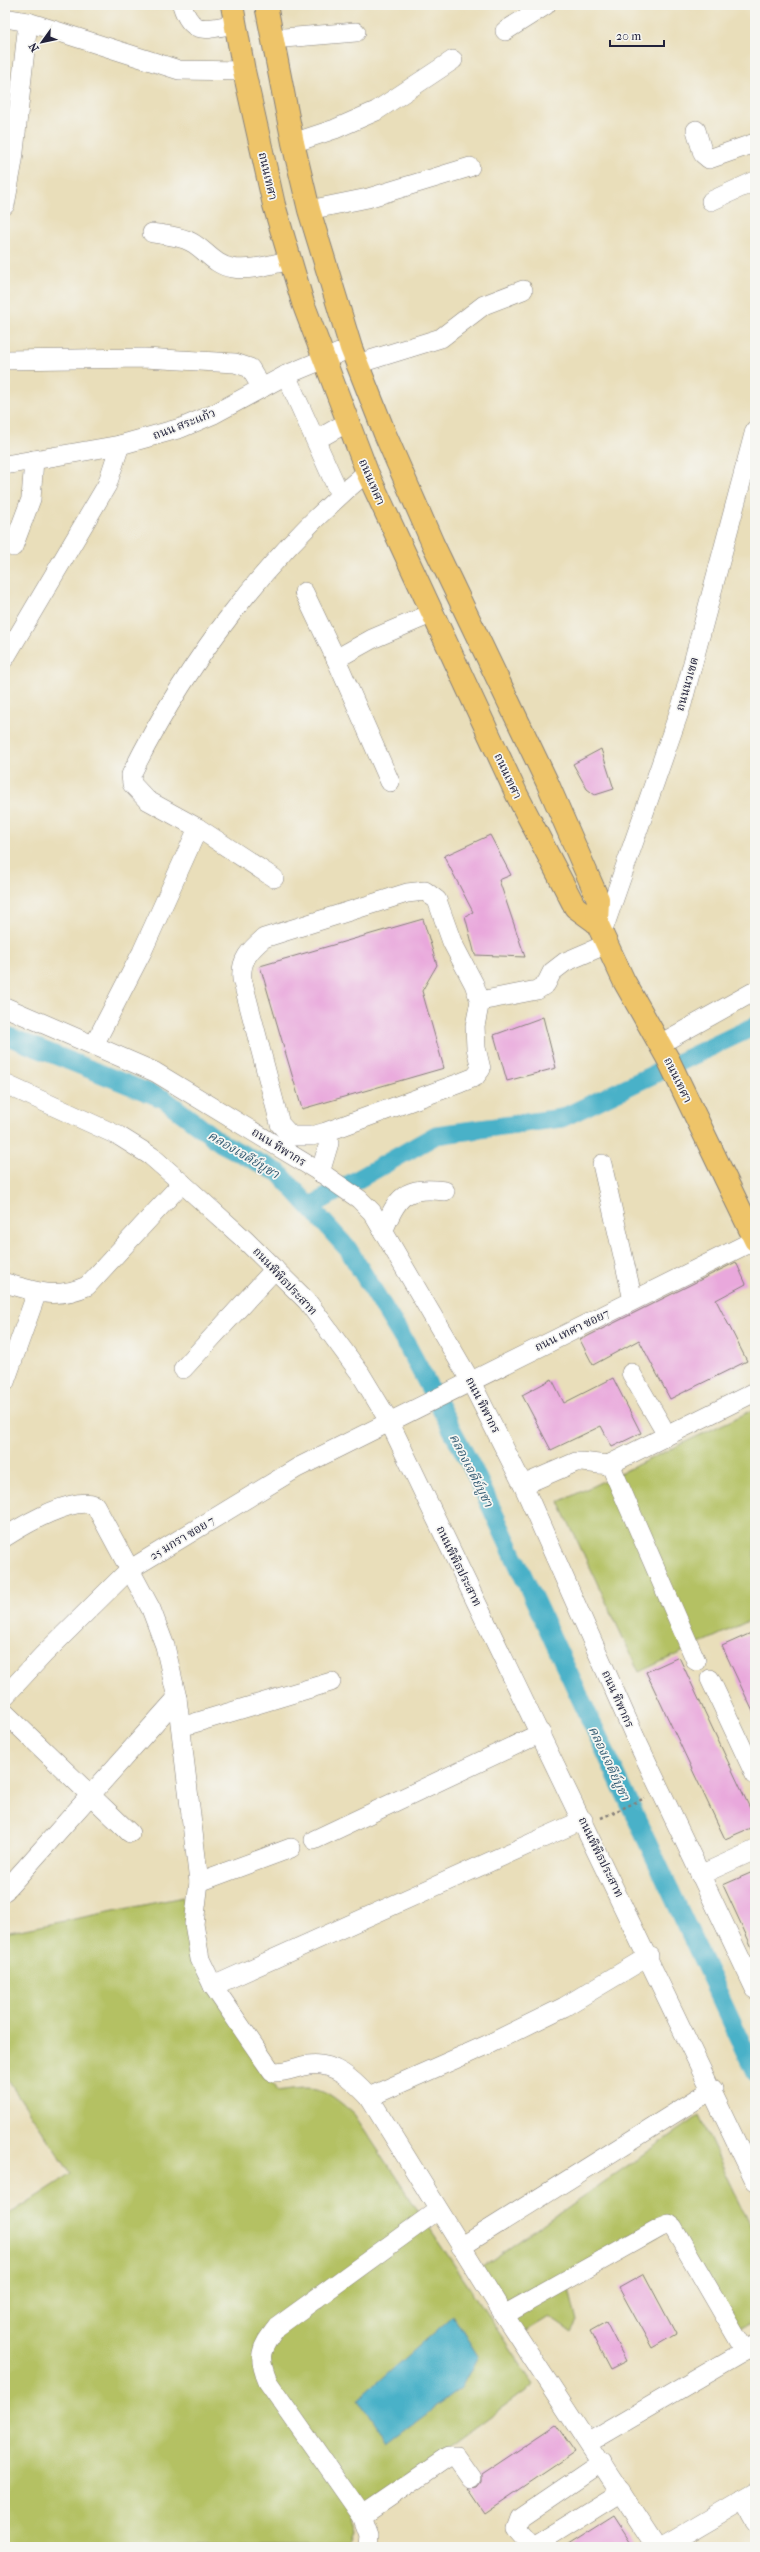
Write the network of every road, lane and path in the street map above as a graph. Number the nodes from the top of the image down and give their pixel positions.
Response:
1 (182, 5) edge
2 (266, 5) edge
3 (546, 5) edge
4 (234, 15) edge
5 (5, 18) edge
6 (28, 22) junction
7 (504, 31) dead end
8 (356, 32) dead end
9 (272, 39) junction
10 (453, 60) dead end
11 (244, 71) junction
12 (696, 130) dead end
13 (10, 139) edge
14 (293, 142) junction
15 (755, 143) edge
16 (470, 167) dead end
17 (755, 181) edge
18 (711, 201) dead end
19 (5, 205) edge
20 (309, 210) junction
21 (152, 233) dead end
22 (291, 260) junction
23 (523, 290) dead end
24 (354, 356) junction
25 (326, 359) junction
26 (5, 360) edge
27 (286, 375) junction
28 (262, 388) junction
29 (348, 422) junction
30 (755, 430) edge
31 (316, 440) junction
32 (120, 445) junction
33 (34, 460) junction
34 (5, 465) edge
35 (367, 472) junction
36 (748, 481) edge
37 (340, 495) junction
38 (13, 547) dead end
39 (304, 592) dead end
40 (433, 613) junction
41 (5, 658) edge
42 (336, 659) junction
43 (390, 782) dead end
44 (198, 828) junction
45 (274, 878) dead end
46 (602, 933) junction
47 (755, 991) edge
48 (480, 1001) junction
49 (5, 1007) edge
50 (94, 1045) junction
51 (664, 1052) junction
52 (5, 1084) edge
53 (326, 1132) junction
54 (602, 1164) dead end
55 (321, 1174) junction
56 (182, 1183) junction
57 (445, 1191) dead end
58 (383, 1232) junction
59 (755, 1240) edge
60 (275, 1269) junction
61 (5, 1283) edge
62 (37, 1292) junction
63 (634, 1300) junction
64 (11, 1347) edge
65 (183, 1369) dead end
66 (631, 1373) dead end
67 (5, 1382) edge
68 (462, 1384) junction
69 (755, 1392) edge
70 (397, 1418) junction
71 (667, 1435) junction
72 (610, 1464) junction
73 (523, 1485) junction
74 (5, 1538) edge
75 (129, 1570) junction
76 (696, 1661) dead end
77 (710, 1680) dead end
78 (331, 1682) dead end
79 (5, 1696) edge
80 (177, 1698) junction
81 (5, 1713) edge
82 (181, 1727) junction
83 (541, 1732) junction
84 (755, 1775) edge
85 (91, 1795) junction
86 (643, 1799) dead end
87 (590, 1820) junction
88 (130, 1833) dead end
89 (314, 1840) dead end
90 (291, 1848) dead end
91 (755, 1850) edge
92 (700, 1875) junction
93 (200, 1882) junction
94 (5, 1891) edge
95 (648, 1956) junction
96 (213, 1986) junction
97 (755, 1989) edge
98 (713, 2089) junction
99 (369, 2097) junction
100 (755, 2181) edge
101 (438, 2210) junction
102 (461, 2247) junction
103 (504, 2315) junction
104 (750, 2348) edge
105 (589, 2442) junction
106 (602, 2462) junction
107 (471, 2478) dead end
108 (621, 2492) junction
109 (749, 2497) edge
110 (362, 2516) junction
111 (755, 2521) edge
112 (368, 2547) edge
113 (656, 2547) edge
114 (663, 2547) edge

1 - 4 street
2 - 9 main road, ถนนเทศา
3 - 7 street
4 - 11 main road, ถนนเทศา
5 - 6 street
6 - 11 street
6 - 13 street
8 - 9 street
9 - 14 main road, ถนนเทศา
10 - 14 street
11 - 22 main road, ถนนเทศา
12 - 15 street
13 - 19 street
14 - 20 main road, ถนนเทศา
16 - 20 street
17 - 18 street
20 - 24 main road, ถนนเทศา
21 - 22 street
22 - 25 main road, ถนนเทศา
23 - 24 street, ถนน สระแก้ว
24 - 25 street, ถนน สระแก้ว
24 - 46 main road, ถนนเทศา
25 - 27 street, ถนน สระแก้ว
25 - 29 main road, ถนนเทศา
26 - 28 street
27 - 28 street, ถนน สระแก้ว
27 - 31 street
28 - 32 street, ถนน สระแก้ว
29 - 31 street
29 - 35 main road, ถนนเทศา
30 - 36 street, ถนนนวเขต
31 - 37 street
32 - 33 street, ถนน สระแก้ว
32 - 41 street
33 - 34 street, ถนน สระแก้ว
33 - 38 street
35 - 37 street
35 - 40 main road, ถนนเทศา
36 - 46 street, ถนนนวเขต
37 - 44 street
39 - 42 street
40 - 42 street
40 - 46 main road, ถนนเทศา
42 - 43 street
44 - 45 street
44 - 50 street
46 - 48 street
46 - 51 main road, ถนนเทศา
47 - 51 street
48 - 53 street
48 - 53 street
49 - 50 street, ถนน ทิพากร
50 - 55 street, ถนน ทิพากร
51 - 59 main road, ถนนเทศา
52 - 56 street, ถนนพิพิธประสาท
53 - 55 street
54 - 63 street
55 - 58 street, ถนน ทิพากร
56 - 60 street, ถนนพิพิธประสาท
56 - 62 street
57 - 58 street
58 - 68 street, ถนน ทิพากร
59 - 63 street, ถนน เทศา ซอย7
60 - 65 street
60 - 70 street, ถนนพิพิธประสาท
61 - 62 street
62 - 64 street
63 - 68 street, ถนน เทศา ซอย7
64 - 67 street
66 - 71 street
68 - 70 street, ถนน เทศา ซอย7
68 - 73 street, ถนน ทิพากร
69 - 71 street
70 - 75 street, 25 มกรา ซอย 7
70 - 83 street, ถนนพิพิธประสาท
71 - 72 street
72 - 73 street
72 - 76 street
73 - 92 street, ถนน ทิพากร
74 - 75 street
75 - 79 street, 25 มกรา ซอย 7
75 - 80 street
77 - 84 street
78 - 82 street
80 - 82 street
80 - 85 street
81 - 85 street
82 - 93 street
83 - 87 street, ถนนพิพิธประสาท
83 - 89 street
85 - 88 street
85 - 94 street
86 - 87 path
87 - 95 street, ถนนพิพิธประสาท
87 - 96 street
90 - 93 street
91 - 92 street
92 - 97 street, ถนน ทิพากร
93 - 96 street
95 - 98 street, ถนนพิพิธประสาท
95 - 99 street
96 - 99 street
98 - 100 street, ถนนพิพิธประสาท
98 - 102 street
99 - 101 street
101 - 102 street
101 - 110 street
102 - 103 street
103 - 104 street
103 - 105 street
104 - 105 street
105 - 106 street
106 - 108 street
106 - 108 street
107 - 110 street
108 - 113 street
109 - 111 street
109 - 114 street
110 - 112 street

